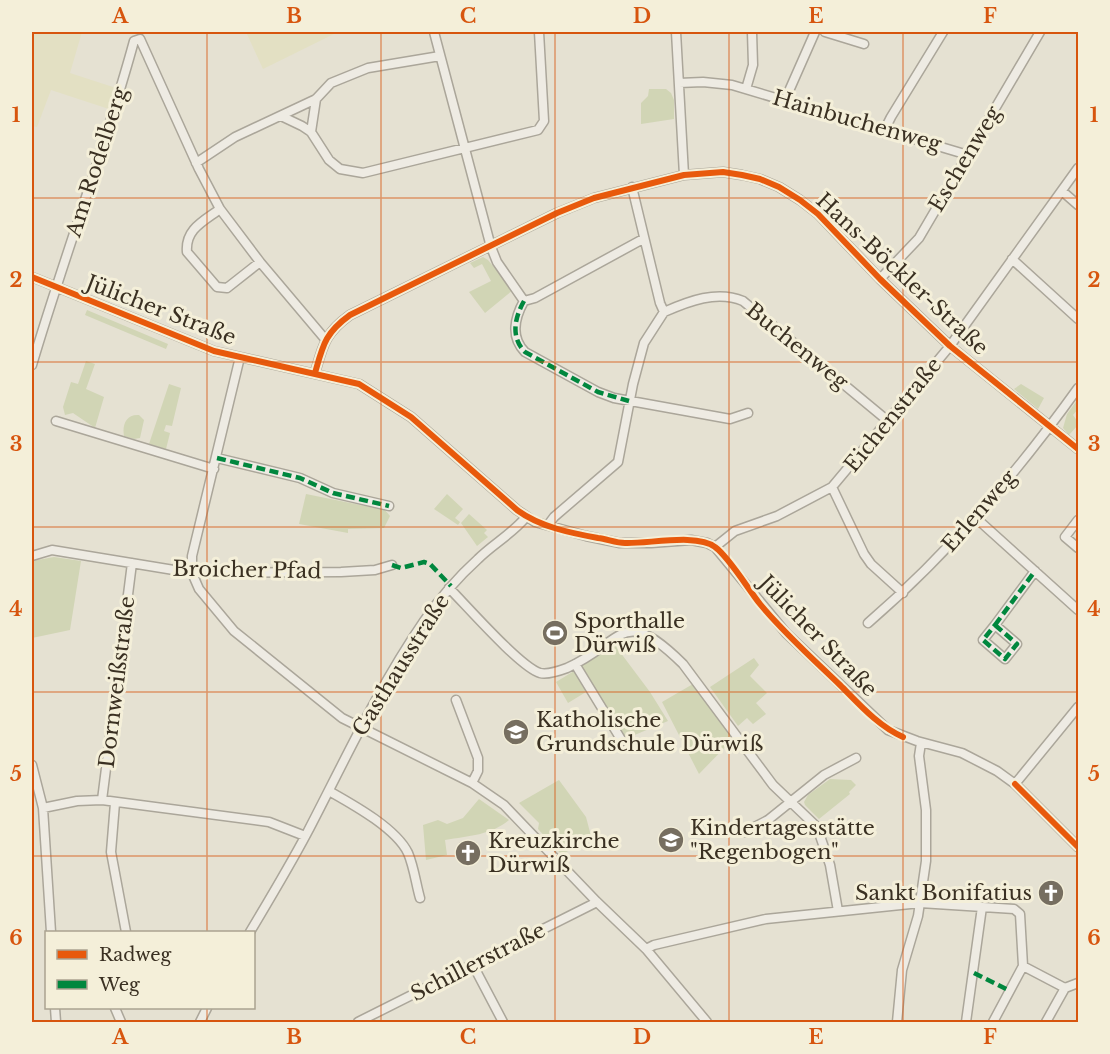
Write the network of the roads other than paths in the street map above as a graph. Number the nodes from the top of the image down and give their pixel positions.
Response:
1 (434, 32) edge
2 (539, 32) edge
3 (676, 32) edge
4 (752, 32) edge
5 (815, 32) edge
6 (825, 32) edge
7 (942, 32) edge
8 (1040, 32) edge
9 (864, 44) dead end
10 (440, 57) junction
11 (679, 83) junction
12 (746, 89) junction
13 (316, 99) junction
14 (785, 100) junction
15 (281, 116) junction
16 (885, 129) junction
17 (311, 132) junction
18 (464, 148) junction
19 (968, 155) junction
20 (196, 163) junction
21 (1078, 168) edge
22 (684, 175) junction
23 (632, 187) junction
24 (1062, 191) junction
25 (1078, 205) edge
26 (220, 209) junction
27 (644, 239) junction
28 (491, 247) junction
29 (1012, 259) junction
30 (260, 262) junction
31 (32, 277) edge
32 (880, 279) junction
33 (55, 287) junction
34 (524, 301) junction
35 (663, 312) junction
36 (1078, 319) edge
37 (325, 339) junction
38 (950, 346) junction
39 (240, 357) junction
40 (32, 365) edge
41 (315, 373) junction
42 (1078, 388) edge
43 (629, 401) junction
44 (748, 413) dead end
45 (56, 421) dead end
46 (888, 421) junction
47 (1050, 427) junction
48 (1078, 449) edge
49 (217, 458) junction
50 (214, 469) junction
51 (832, 488) junction
52 (389, 506) dead end
53 (526, 517) junction
54 (976, 518) junction
55 (1078, 520) edge
56 (548, 525) junction
57 (715, 547) junction
58 (1078, 548) edge
59 (32, 556) edge
60 (132, 564) junction
61 (392, 565) dead end
62 (1035, 571) junction
63 (192, 573) junction
64 (449, 588) junction
65 (903, 593) junction
66 (1078, 610) edge
67 (868, 622) dead end
68 (995, 625) dead end
69 (575, 664) junction
70 (456, 700) dead end
71 (1078, 707) edge
72 (361, 728) junction
73 (622, 741) dead end
74 (921, 743) junction
75 (856, 758) dead end
76 (32, 765) edge
77 (472, 783) junction
78 (1015, 784) junction
79 (328, 791) junction
80 (102, 800) junction
81 (790, 802) junction
82 (115, 803) junction
83 (43, 808) junction
84 (745, 832) dead end
85 (305, 836) junction
86 (1078, 847) edge
87 (420, 898) dead end
88 (597, 902) junction
89 (920, 903) junction
90 (982, 908) junction
91 (838, 911) junction
92 (51, 931) edge
93 (126, 931) edge
94 (251, 931) edge
95 (646, 949) junction
96 (472, 965) junction
97 (1023, 966) junction
98 (1078, 983) edge
99 (1065, 988) junction
100 (115, 1009) edge
101 (207, 1009) edge
102 (364, 1021) edge
103 (121, 1023) edge
104 (200, 1023) edge
105 (503, 1023) edge
106 (707, 1023) edge
107 (897, 1023) edge
108 (966, 1023) edge
109 (993, 1023) edge
110 (1046, 1023) edge

1 - 10 street
2 - 18 street
3 - 11 street
4 - 12 street, Hainbuchenweg
5 - 14 street
6 - 9 street
7 - 16 street
8 - 19 street, Eschenweg
10 - 13 street
10 - 18 street
11 - 12 street, Hainbuchenweg
11 - 22 street
12 - 14 street, Hainbuchenweg
13 - 15 street
13 - 17 street
14 - 16 street, Hainbuchenweg
15 - 17 street
15 - 20 street
16 - 19 street, Hainbuchenweg
17 - 18 street
18 - 28 street
19 - 32 street, Eschenweg
20 - 26 street
20 - 33 street, Am Rodelberg
21 - 24 street, Eichenstraße
22 - 23 street, Hans-Böckler-Straße
22 - 32 street, Hans-Böckler-Straße
23 - 27 street
23 - 28 street, Hans-Böckler-Straße
24 - 25 street
24 - 29 street, Eichenstraße
26 - 30 street
26 - 30 street
27 - 34 street
27 - 35 street
28 - 34 street
28 - 37 street, Hans-Böckler-Straße
29 - 36 street
29 - 38 street, Eichenstraße
30 - 37 street
31 - 33 street, Jülicher Straße
32 - 38 street, Hans-Böckler-Straße
33 - 39 street, Jülicher Straße
33 - 40 street
34 - 43 street
35 - 43 street
35 - 46 street, Buchenweg
37 - 41 street, Hans-Böckler-Straße
38 - 46 street, Eichenstraße
38 - 47 street, Hans-Böckler-Straße
39 - 41 street, Jülicher Straße
39 - 49 street
41 - 53 street, Jülicher Straße
42 - 47 street, Erlenweg
43 - 44 street
43 - 56 street
45 - 50 street
46 - 51 street, Eichenstraße
47 - 48 street, Hans-Böckler-Straße
47 - 54 street, Erlenweg
49 - 50 street
49 - 52 street
50 - 63 street
51 - 57 street, Eichenstraße
51 - 65 street, Eichenstraße
53 - 56 street, Jülicher Straße
53 - 64 street, Gasthausstraße
54 - 62 street
54 - 65 street, Erlenweg
55 - 58 street
56 - 57 street, Jülicher Straße
57 - 74 street, Jülicher Straße
59 - 60 street, Broicher Pfad
60 - 63 street, Broicher Pfad
60 - 80 street, Dornweißstraße
61 - 63 street, Broicher Pfad
62 - 66 street
62 - 68 street
63 - 72 street
64 - 69 street
64 - 72 street, Gasthausstraße
65 - 67 street, Erlenweg
69 - 73 street
69 - 81 street
70 - 77 street
71 - 78 street
72 - 77 street
72 - 79 street, Gasthausstraße
74 - 78 street, Jülicher Straße
74 - 89 street
75 - 81 street
76 - 83 street
77 - 88 street
78 - 86 street, Jülicher Straße
79 - 85 street, Gasthausstraße
79 - 87 street
80 - 82 street
80 - 83 street
81 - 84 street
81 - 91 street
82 - 85 street
82 - 93 street
83 - 92 street
85 - 94 street, Gasthausstraße
88 - 95 street
88 - 96 street, Schillerstraße
89 - 90 street
89 - 91 street
89 - 107 street
90 - 97 street
90 - 108 street
91 - 95 street
95 - 106 street
96 - 102 street, Schillerstraße
96 - 105 street
97 - 99 street
97 - 109 street
98 - 99 street
99 - 110 street
100 - 103 street
101 - 104 street

